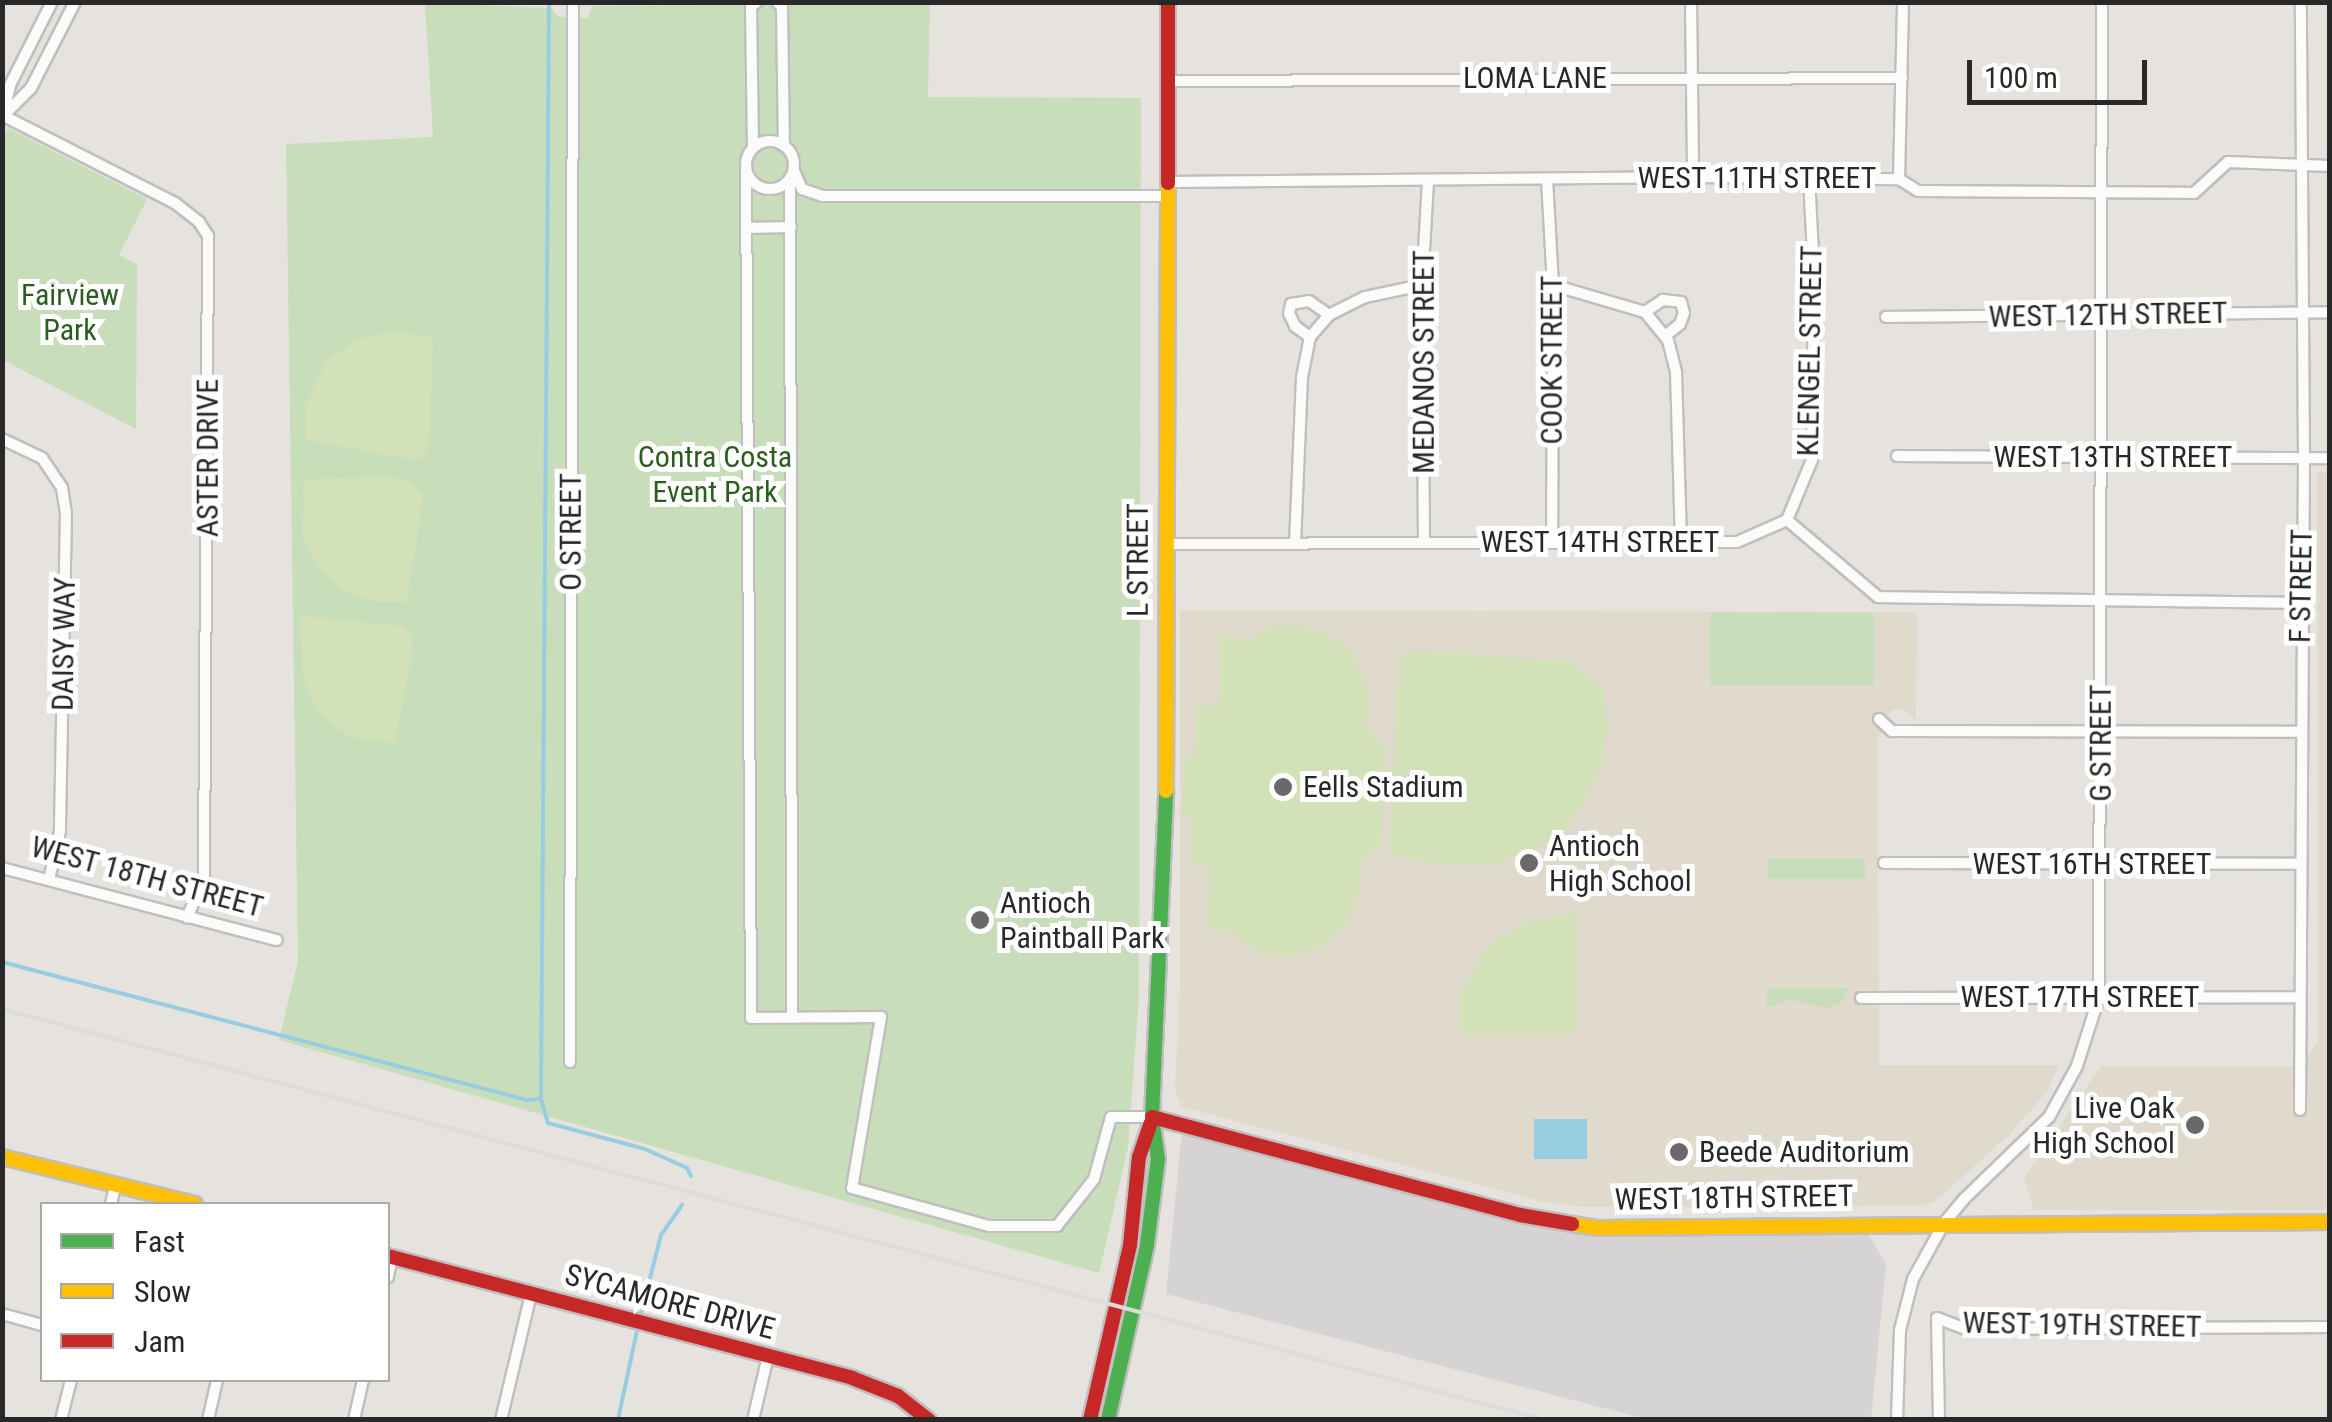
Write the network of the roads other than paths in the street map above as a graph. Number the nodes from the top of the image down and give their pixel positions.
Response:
1 (52, 2) edge
2 (75, 2) edge
3 (572, 2) edge
4 (757, 2) edge
5 (777, 2) edge
6 (1168, 2) edge
7 (1690, 2) edge
8 (1903, 2) edge
9 (2102, 2) edge
10 (2301, 2) edge
11 (1692, 78) junction
12 (1902, 78) junction
13 (1168, 81) junction
14 (3, 116) edge
15 (784, 146) junction
16 (754, 148) junction
17 (2300, 165) junction
18 (2330, 166) edge
19 (746, 169) junction
20 (792, 174) junction
21 (1694, 177) junction
22 (1810, 178) junction
23 (1547, 179) junction
24 (1899, 179) junction
25 (1428, 180) junction
26 (1168, 190) junction
27 (2101, 192) junction
28 (791, 227) junction
29 (747, 228) junction
30 (1553, 285) junction
31 (1422, 286) junction
32 (1645, 312) junction
33 (2301, 312) junction
34 (2330, 312) edge
35 (1329, 315) junction
36 (2104, 315) junction
37 (1886, 317) dead end
38 (1665, 336) junction
39 (1310, 337) junction
40 (2, 439) edge
41 (1897, 456) dead end
42 (2104, 458) junction
43 (2304, 458) junction
44 (2330, 458) edge
45 (1788, 520) junction
46 (1552, 540) junction
47 (1681, 542) junction
48 (1424, 543) junction
49 (1166, 544) junction
50 (1295, 544) junction
51 (2101, 600) junction
52 (2300, 603) junction
53 (1879, 719) dead end
54 (2101, 732) junction
55 (2299, 732) junction
56 (1884, 864) dead end
57 (2100, 864) junction
58 (2299, 864) junction
59 (2, 868) edge
60 (49, 880) junction
61 (187, 918) junction
62 (276, 940) dead end
63 (2099, 997) junction
64 (2299, 997) junction
65 (1861, 998) dead end
66 (792, 1015) junction
67 (570, 1062) dead end
68 (2300, 1110) dead end
69 (1152, 1118) junction
70 (2, 1157) edge
71 (116, 1183) junction
72 (111, 1202) edge
73 (187, 1202) edge
74 (2330, 1222) edge
75 (1944, 1223) junction
76 (390, 1256) edge
77 (532, 1294) junction
78 (2, 1314) edge
79 (40, 1325) edge
80 (2330, 1327) edge
81 (768, 1356) junction
82 (70, 1382) edge
83 (217, 1382) edge
84 (364, 1382) edge
85 (61, 1420) edge
86 (208, 1420) edge
87 (354, 1420) edge
88 (501, 1420) edge
89 (753, 1420) edge
90 (929, 1420) edge
91 (1090, 1420) edge
92 (1108, 1420) edge
93 (1897, 1420) edge
94 (1939, 1420) edge

1 - 14 street
2 - 14 street
3 - 67 street, O STREET
4 - 16 street
5 - 15 street
6 - 13 street, L STREET
7 - 11 street
8 - 12 street
9 - 27 street, G STREET
10 - 17 street, F STREET
11 - 12 street, LOMA LANE
11 - 13 street, LOMA LANE
11 - 21 street
12 - 24 street
13 - 26 street, L STREET
14 - 61 street, ASTER DRIVE
15 - 16 street
15 - 20 street
16 - 19 street
17 - 18 street, WEST 11TH STREET
17 - 27 street, WEST 11TH STREET
17 - 33 street, F STREET
19 - 20 street
19 - 29 street
20 - 26 street, WEST 11TH STREET
20 - 28 street
21 - 22 street, WEST 11TH STREET
21 - 23 street, WEST 11TH STREET
22 - 24 street, WEST 11TH STREET
22 - 45 street, KLENGEL STREET
23 - 25 street, WEST 11TH STREET
23 - 30 street, COOK STREET
24 - 27 street, WEST 11TH STREET
25 - 26 street, WEST 11TH STREET
25 - 31 street, MEDANOS STREET
26 - 49 street, L STREET
27 - 36 street, G STREET
28 - 29 street
28 - 66 street
29 - 66 street
30 - 32 street
30 - 46 street, COOK STREET
31 - 35 street
31 - 48 street, MEDANOS STREET
32 - 38 street
32 - 38 street
33 - 34 street, WEST 12TH STREET
33 - 36 street, WEST 12TH STREET
33 - 43 street, F STREET
35 - 39 street
35 - 39 street
36 - 37 street, WEST 12TH STREET
36 - 42 street, G STREET
38 - 47 street
39 - 50 street
40 - 60 street, DAISY WAY
41 - 42 street, WEST 13TH STREET
42 - 43 street, WEST 13TH STREET
42 - 51 street, G STREET
43 - 44 street, WEST 13TH STREET
43 - 52 street, F STREET
45 - 47 street, WEST 14TH STREET
45 - 51 street
46 - 47 street, WEST 14TH STREET
46 - 48 street, WEST 14TH STREET
48 - 50 street, WEST 14TH STREET
49 - 50 street, WEST 14TH STREET
49 - 69 street, L STREET
51 - 52 street
51 - 54 street, G STREET
52 - 55 street, F STREET
53 - 54 street
54 - 55 street
54 - 57 street, G STREET
55 - 58 street, F STREET
56 - 57 street, WEST 16TH STREET
57 - 58 street, WEST 16TH STREET
57 - 63 street, G STREET
58 - 64 street, F STREET
59 - 60 street, WEST 18TH STREET
60 - 61 street, WEST 18TH STREET
61 - 62 street, WEST 18TH STREET
63 - 64 street, WEST 17TH STREET
63 - 65 street, WEST 17TH STREET
63 - 75 street, G STREET
64 - 68 street, F STREET
66 - 69 street
69 - 75 street, WEST 18TH STREET
69 - 91 street, L STREET
69 - 92 street, L STREET
70 - 71 street
71 - 72 street
71 - 73 street
74 - 75 street, WEST 18TH STREET
75 - 93 street, G STREET
76 - 77 street, SYCAMORE DRIVE
77 - 81 street, SYCAMORE DRIVE
77 - 88 street
78 - 79 street
80 - 94 street, WEST 19TH STREET
81 - 89 street
81 - 90 street, SYCAMORE DRIVE
82 - 85 street
83 - 86 street
84 - 87 street

